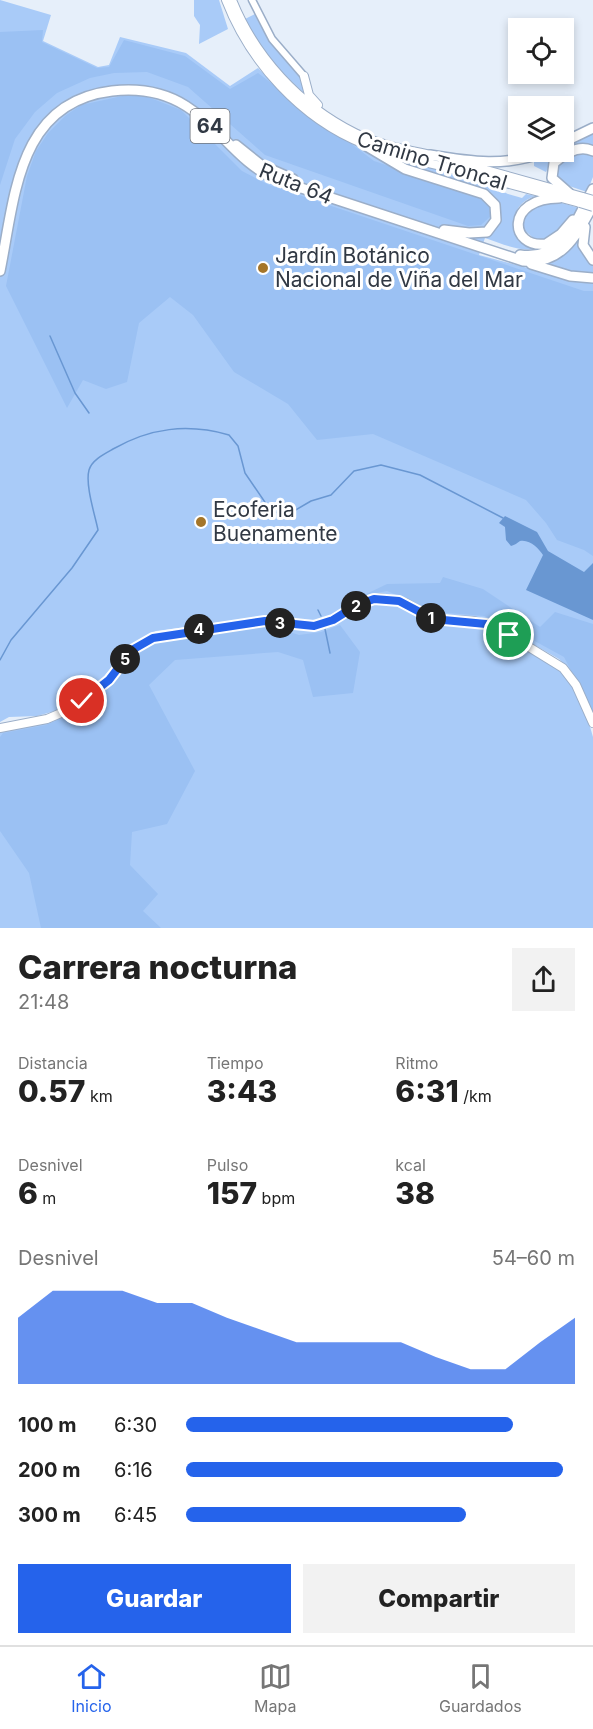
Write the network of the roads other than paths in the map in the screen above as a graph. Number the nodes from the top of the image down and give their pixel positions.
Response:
1 (226, 0) edge
2 (232, 0) edge
3 (252, 0) edge
4 (304, 76) joint
5 (593, 128) edge
6 (574, 137) edge
7 (368, 142) junction
8 (593, 151) edge
9 (430, 155) junction
10 (508, 162) edge
11 (593, 189) edge
12 (569, 193) junction
13 (559, 198) junction
14 (593, 200) edge
15 (587, 205) edge
16 (444, 230) junction
17 (0, 240) edge
18 (517, 260) junction
19 (593, 260) edge
20 (0, 271) edge
21 (593, 278) edge
22 (593, 723) edge
23 (0, 728) edge

1 - 7 main road, Camino Troncal
2 - 7 main road, Camino Troncal
3 - 4 street
4 - 7 main road
5 - 6 highway
7 - 9 main road, Camino Troncal
7 - 13 main road, Camino Troncal
7 - 16 highway
8 - 12 highway
9 - 10 highway
9 - 12 main road, Camino Troncal
11 - 15 highway, Ruta 64 / 64
12 - 15 main road, Camino Troncal
13 - 15 main road, Camino Troncal
13 - 15 highway
14 - 15 main road, Camino Troncal, bridge
15 - 16 highway, Ruta 64 / 64
15 - 18 highway, Ruta 64 / 64
15 - 19 highway
16 - 17 highway, Ruta 64 / 64
18 - 20 highway, Ruta 64 / 64
18 - 21 highway
22 - 23 main road

